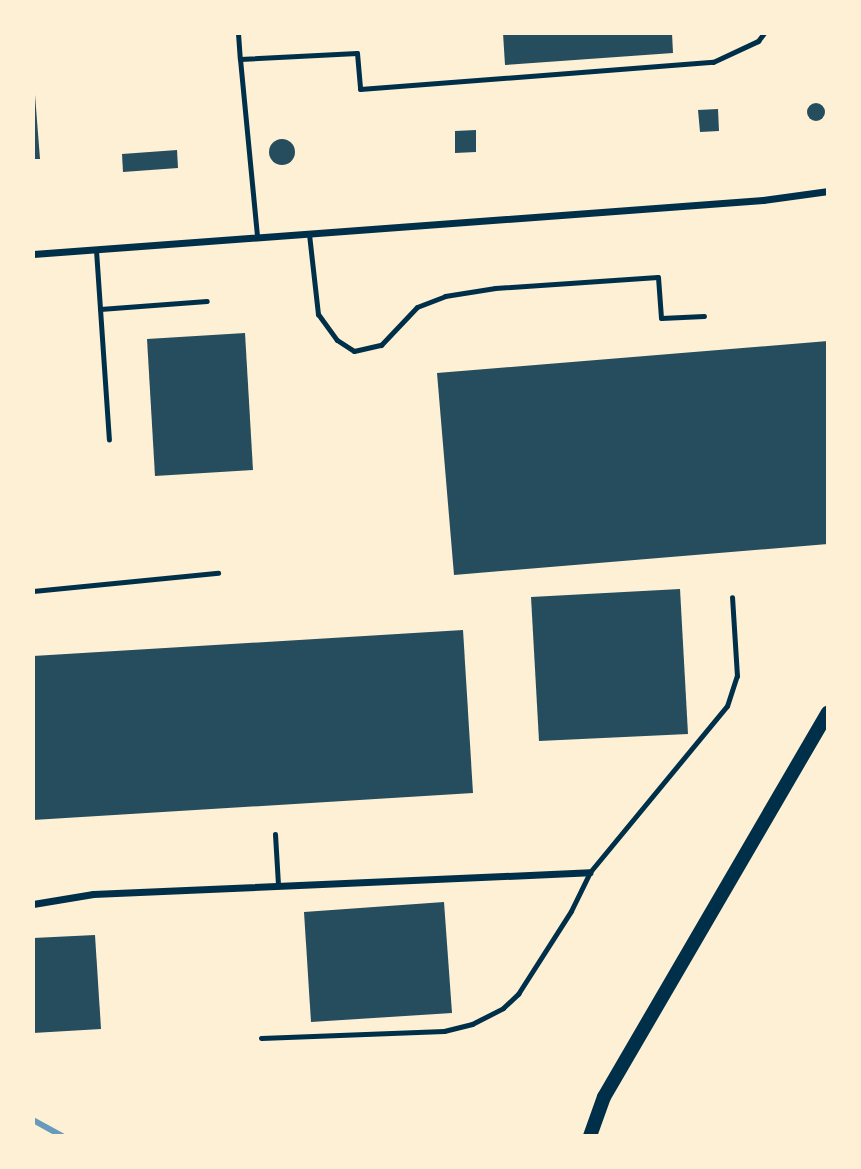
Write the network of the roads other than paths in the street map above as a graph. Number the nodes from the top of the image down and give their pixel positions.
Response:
1 (238, 33) edge
2 (764, 33) edge
3 (240, 59) junction
4 (828, 191) edge
5 (309, 234) junction
6 (257, 237) junction
7 (96, 250) junction
8 (33, 254) edge
9 (207, 301) dead end
10 (100, 309) junction
11 (704, 316) dead end
12 (109, 440) dead end
13 (218, 573) dead end
14 (33, 591) edge
15 (732, 597) dead end
16 (828, 712) edge
17 (275, 834) dead end
18 (590, 872) junction
19 (278, 885) junction
20 (33, 904) edge
21 (261, 1038) dead end
22 (590, 1136) edge

1 - 3 lane
2 - 3 lane
3 - 6 lane
4 - 5 street
5 - 6 street
5 - 11 lane
6 - 7 street
7 - 8 street
7 - 10 lane
9 - 10 lane
10 - 12 lane
13 - 14 lane
15 - 18 lane
16 - 22 main road
17 - 19 lane
18 - 19 street
18 - 21 lane
19 - 20 street

